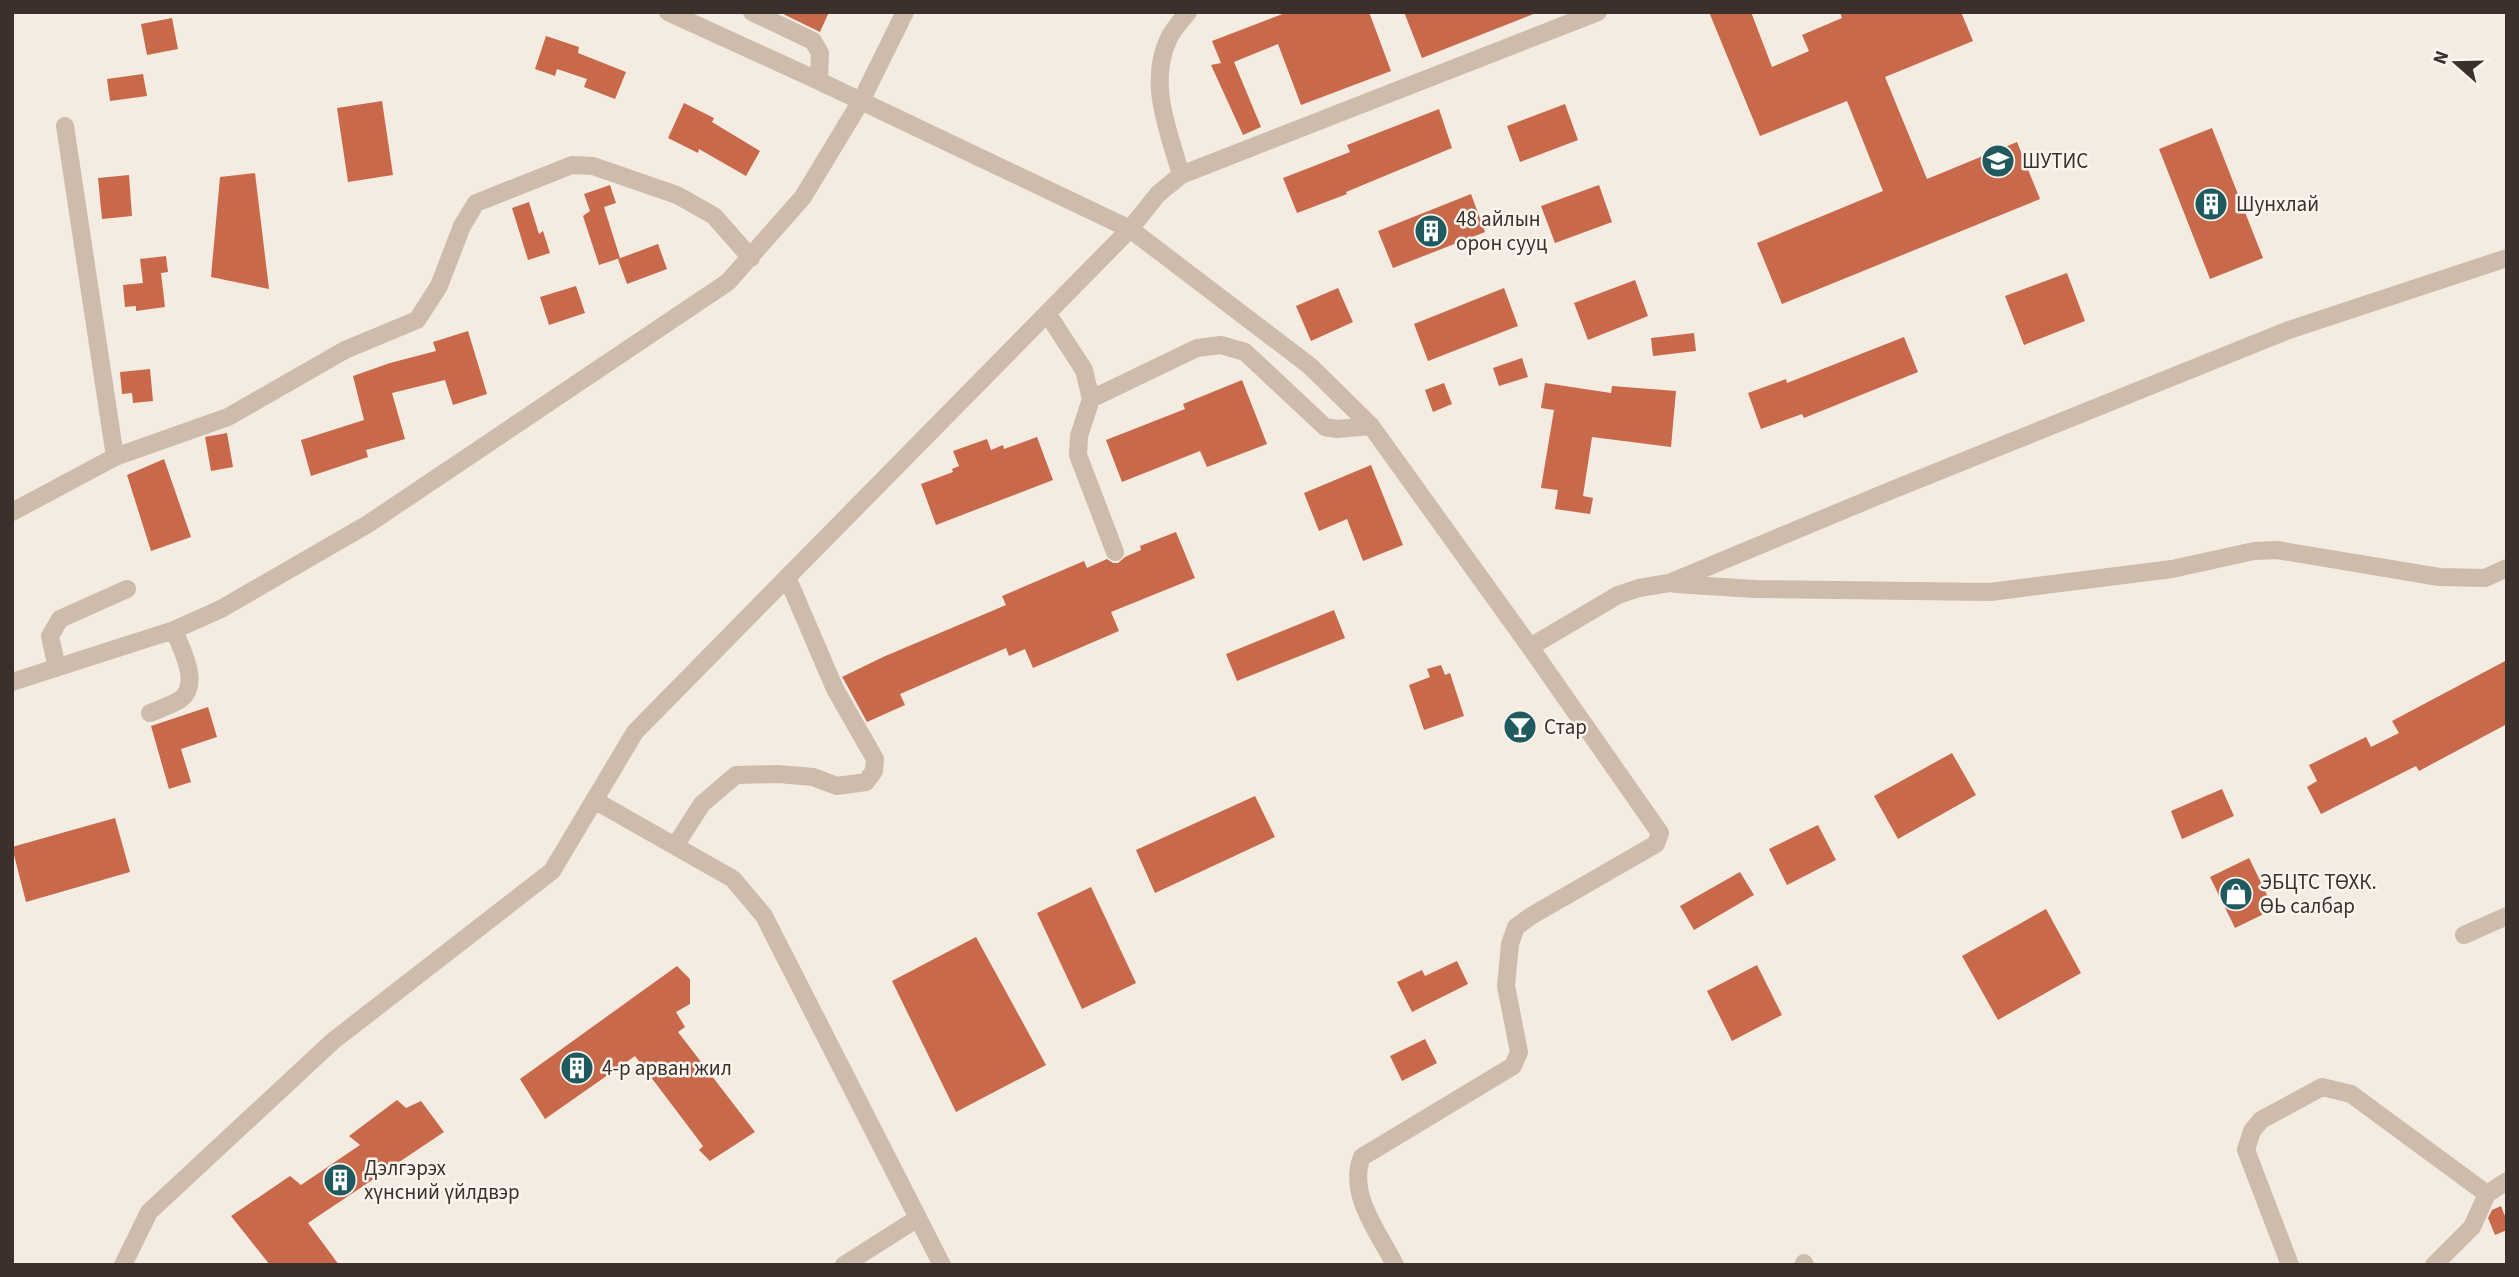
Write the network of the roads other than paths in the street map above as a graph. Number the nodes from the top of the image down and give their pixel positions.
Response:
1 (668, 12) edge
2 (752, 12) edge
3 (905, 12) edge
4 (1188, 12) edge
5 (1598, 12) edge
6 (819, 81) junction
7 (860, 101) junction
8 (65, 127) dead end
9 (1181, 175) junction
10 (1130, 229) junction
11 (751, 258) junction
12 (2507, 258) edge
13 (1048, 313) junction
14 (1091, 399) junction
15 (1371, 426) junction
16 (115, 457) junction
17 (12, 512) edge
18 (1115, 552) dead end
19 (2507, 568) edge
20 (788, 577) junction
21 (1669, 583) junction
22 (127, 589) dead end
23 (174, 631) junction
24 (1530, 647) junction
25 (57, 668) junction
26 (12, 682) edge
27 (149, 713) dead end
28 (594, 800) junction
29 (675, 846) junction
30 (2507, 916) edge
31 (2465, 935) dead end
32 (2507, 1181) edge
33 (2487, 1194) junction
34 (918, 1218) junction
35 (123, 1265) edge
36 (844, 1265) edge
37 (942, 1265) edge
38 (1395, 1265) edge
39 (2290, 1265) edge
40 (2434, 1265) edge

1 - 6 street
2 - 6 street
3 - 7 street
4 - 9 street
5 - 9 street
6 - 7 street
7 - 10 street
7 - 11 street
8 - 16 street
9 - 10 street
10 - 13 street
10 - 15 street
11 - 16 street
11 - 23 street
12 - 21 street
13 - 14 street
13 - 20 street
14 - 15 street
14 - 18 street
15 - 24 street
16 - 17 street
19 - 21 street
20 - 28 street
20 - 29 street
21 - 24 street
22 - 25 street
23 - 25 street
23 - 27 street
24 - 38 street
25 - 26 street
28 - 29 street
28 - 35 street
29 - 34 street
30 - 31 street
32 - 33 street
33 - 39 street
33 - 40 street
34 - 36 street
34 - 37 street

